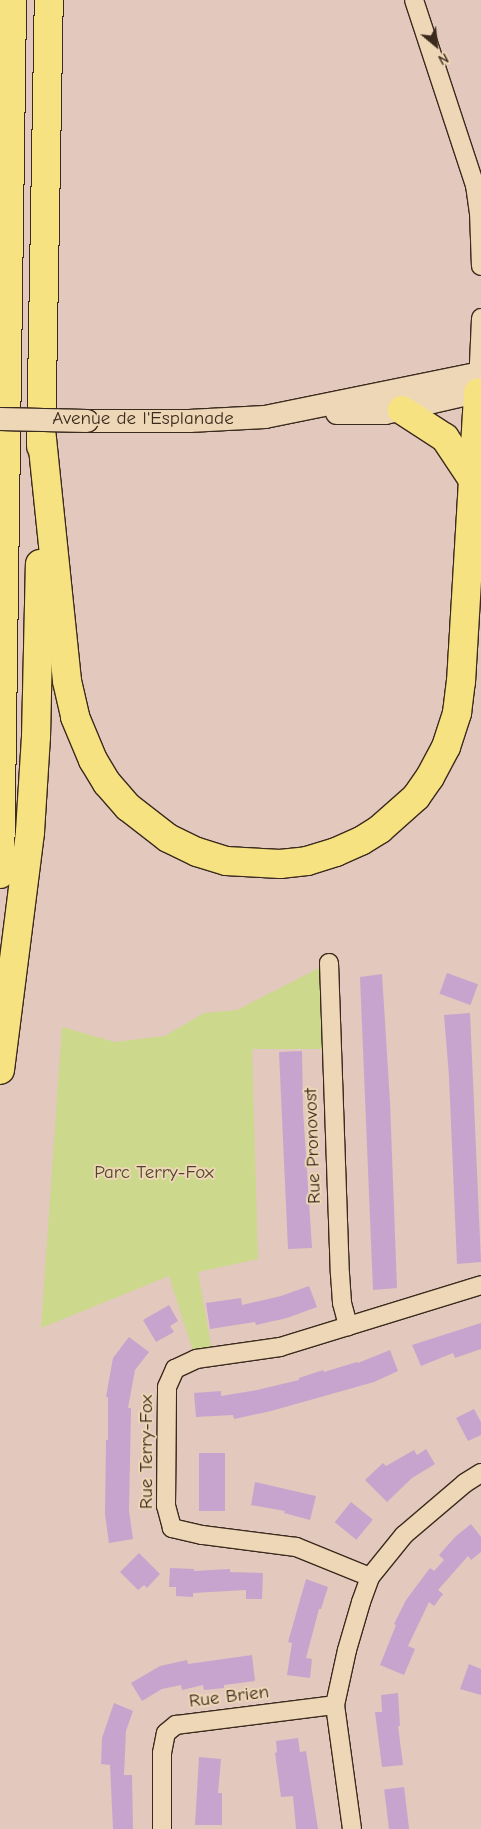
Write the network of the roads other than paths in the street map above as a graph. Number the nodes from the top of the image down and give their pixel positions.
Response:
1 (12, 0) edge
2 (49, 0) edge
3 (414, 0) edge
4 (481, 266) edge
5 (481, 318) edge
6 (479, 383) edge
7 (402, 410) junction
8 (286, 414) junction
9 (0, 419) edge
10 (41, 429) junction
11 (473, 480) junction
12 (0, 874) edge
13 (329, 963) dead end
14 (0, 1070) edge
15 (481, 1285) edge
16 (348, 1326) junction
17 (481, 1473) edge
18 (370, 1577) junction
19 (335, 1705) junction
20 (162, 1829) edge
21 (352, 1829) edge

1 - 12 highway
2 - 10 highway
3 - 4 street
5 - 6 street
6 - 7 street, Avenue de l'Esplanade
6 - 8 street, Avenue de l'Esplanade
6 - 11 highway
7 - 8 street, Avenue de l'Esplanade
7 - 11 highway
8 - 9 street, Avenue de l'Esplanade, bridge
10 - 11 highway
10 - 14 highway
13 - 16 street, Rue Pronovost
15 - 16 street, Rue Terry-Fox
16 - 18 street, Rue Terry-Fox
17 - 18 street
18 - 19 street
19 - 20 street, Rue Brien
19 - 21 street

